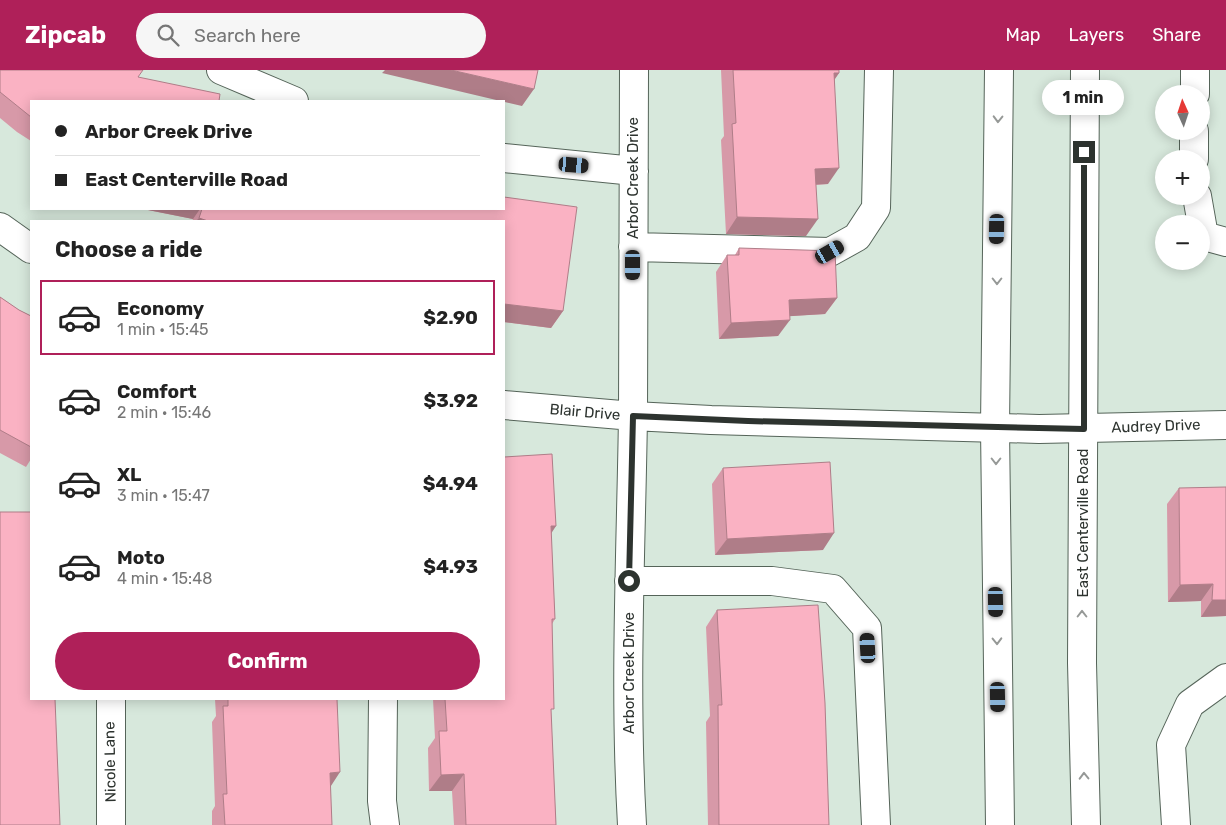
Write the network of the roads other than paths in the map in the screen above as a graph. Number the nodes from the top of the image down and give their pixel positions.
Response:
1 (221, 70) edge
2 (634, 70) edge
3 (879, 70) edge
4 (999, 70) edge
5 (1085, 70) edge
6 (1195, 70) edge
7 (1195, 85) edge
8 (292, 100) edge
9 (505, 158) edge
10 (634, 171) junction
11 (1199, 205) edge
12 (0, 227) edge
13 (1226, 242) edge
14 (633, 247) junction
15 (30, 248) edge
16 (505, 404) edge
17 (633, 416) junction
18 (1226, 425) edge
19 (995, 428) junction
20 (1084, 429) junction
21 (629, 581) junction
22 (1226, 678) edge
23 (111, 700) edge
24 (382, 700) edge
25 (111, 825) edge
26 (385, 825) edge
27 (632, 825) edge
28 (876, 825) edge
29 (1000, 825) edge
30 (1086, 825) edge
31 (1176, 825) edge

1 - 8 street
2 - 10 street, Arbor Creek Drive
3 - 14 street
4 -> 19 street
5 - 20 street, East Centerville Road
6 - 7 street
9 - 10 street
10 - 14 street, Arbor Creek Drive
11 - 13 street
12 - 15 street
14 - 17 street, Arbor Creek Drive
16 - 17 street, Blair Drive
17 - 19 street, Blair Drive
17 - 21 street, Arbor Creek Drive
18 - 20 street, Audrey Drive
19 - 20 street, Audrey Drive
19 -> 29 street
30 -> 20 street, East Centerville Road
21 - 27 street, Arbor Creek Drive
21 - 28 street
22 - 31 street
23 - 25 street, Nicole Lane
24 - 26 street

